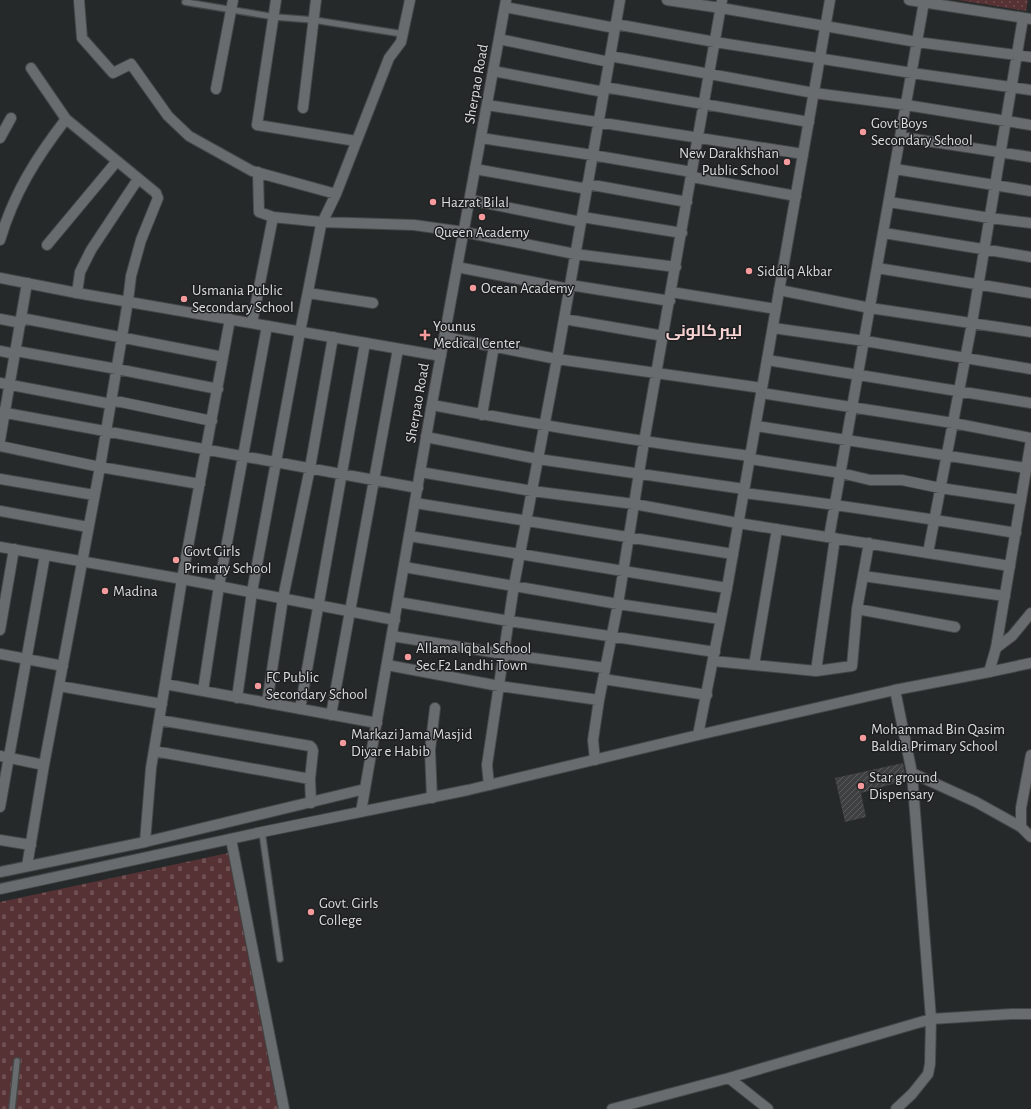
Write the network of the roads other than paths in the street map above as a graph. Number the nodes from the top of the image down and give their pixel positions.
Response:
1 (79, 0) edge
2 (186, 0) edge
3 (276, 0) edge
4 (316, 0) edge
5 (410, 0) edge
6 (620, 0) edge
7 (667, 0) edge
8 (830, 0) edge
9 (909, 0) edge
10 (924, 2) junction
11 (506, 4) edge
12 (721, 4) edge
13 (232, 5) edge
14 (275, 17) junction
15 (1027, 18) edge
16 (314, 20) junction
17 (826, 25) junction
18 (615, 26) junction
19 (403, 34) junction
20 (499, 39) junction
21 (715, 42) junction
22 (917, 42) junction
23 (1017, 55) junction
24 (1031, 57) edge
25 (820, 58) junction
26 (609, 59) junction
27 (31, 68) dead end
28 (493, 71) junction
29 (912, 73) junction
30 (710, 74) junction
31 (1012, 86) junction
32 (216, 89) dead end
33 (604, 89) junction
34 (1031, 90) edge
35 (814, 93) junction
36 (704, 104) junction
37 (487, 105) junction
38 (906, 105) junction
39 (303, 108) dead end
40 (11, 118) dead end
41 (66, 119) junction
42 (1006, 121) junction
43 (809, 122) junction
44 (598, 123) junction
45 (1031, 125) edge
46 (698, 137) junction
47 (901, 137) junction
48 (0, 138) edge
49 (481, 138) junction
50 (356, 141) junction
51 (1001, 152) junction
52 (803, 154) junction
53 (592, 155) junction
54 (1031, 157) edge
55 (117, 161) junction
56 (475, 168) junction
57 (895, 169) junction
58 (258, 172) junction
59 (692, 175) junction
60 (138, 179) junction
61 (995, 185) junction
62 (587, 186) junction
63 (1031, 190) edge
64 (336, 194) junction
65 (796, 196) junction
66 (470, 200) junction
67 (687, 202) junction
68 (889, 202) junction
69 (273, 217) junction
70 (990, 218) junction
71 (581, 219) junction
72 (322, 222) junction
73 (1031, 222) edge
74 (464, 232) junction
75 (682, 233) junction
76 (884, 233) junction
77 (0, 240) edge
78 (47, 245) dead end
79 (984, 250) junction
80 (575, 254) junction
81 (1031, 257) edge
82 (457, 267) junction
83 (676, 267) junction
84 (878, 268) junction
85 (0, 278) edge
86 (27, 283) junction
87 (979, 284) junction
88 (569, 287) junction
89 (779, 290) junction
90 (77, 292) junction
91 (308, 292) junction
92 (1031, 293) edge
93 (670, 296) junction
94 (128, 301) junction
95 (373, 303) dead end
96 (870, 308) junction
97 (776, 309) junction
98 (0, 319) edge
99 (230, 319) junction
100 (564, 319) junction
101 (21, 321) junction
102 (252, 323) junction
103 (972, 323) junction
104 (267, 326) junction
105 (773, 328) junction
106 (300, 332) junction
107 (1031, 332) edge
108 (664, 336) junction
109 (333, 337) junction
110 (445, 337) junction
111 (122, 338) junction
112 (865, 342) junction
113 (365, 343) junction
114 (494, 346) junction
115 (398, 349) junction
116 (0, 350) edge
117 (15, 352) junction
118 (441, 356) junction
119 (223, 357) junction
120 (557, 359) junction
121 (965, 359) junction
122 (767, 360) junction
123 (117, 369) junction
124 (1031, 369) edge
125 (657, 373) junction
126 (858, 375) junction
127 (5, 384) edge
128 (218, 388) junction
129 (762, 390) junction
130 (959, 392) junction
131 (111, 402) junction
132 (1031, 403) edge
133 (432, 405) junction
134 (853, 407) junction
135 (3, 413) edge
136 (482, 415) junction
137 (212, 421) junction
138 (953, 423) junction
139 (544, 426) junction
140 (756, 426) junction
141 (106, 431) junction
142 (426, 438) junction
143 (1031, 439) edge
144 (0, 440) edge
145 (847, 441) junction
146 (644, 442) junction
147 (0, 446) edge
148 (206, 449) junction
149 (947, 455) junction
150 (244, 456) junction
151 (750, 457) junction
152 (538, 459) junction
153 (276, 462) junction
154 (100, 467) junction
155 (310, 468) junction
156 (1026, 468) junction
157 (420, 472) junction
158 (841, 473) junction
159 (342, 474) junction
160 (639, 475) junction
161 (0, 479) edge
162 (374, 480) junction
163 (200, 484) junction
164 (418, 488) junction
165 (940, 488) junction
166 (532, 491) junction
167 (744, 491) junction
168 (94, 495) junction
169 (1021, 500) junction
170 (415, 503) junction
171 (634, 504) junction
172 (835, 504) junction
173 (0, 511) edge
174 (934, 519) junction
175 (526, 522) junction
176 (738, 523) junction
177 (88, 527) junction
178 (777, 529) junction
179 (1016, 534) junction
180 (409, 536) junction
181 (628, 537) junction
182 (832, 538) junction
183 (869, 543) junction
184 (0, 547) edge
185 (14, 549) junction
186 (928, 552) junction
187 (520, 554) junction
188 (733, 554) junction
189 (45, 555) junction
190 (82, 561) junction
191 (1010, 566) junction
192 (404, 567) junction
193 (624, 571) junction
194 (863, 576) junction
195 (182, 579) junction
196 (514, 585) junction
197 (219, 586) junction
198 (728, 588) junction
199 (252, 592) junction
200 (1005, 596) junction
201 (283, 598) junction
202 (398, 602) junction
203 (618, 604) junction
204 (318, 605) junction
205 (857, 609) junction
206 (350, 611) junction
207 (1031, 613) edge
208 (720, 619) junction
209 (395, 620) junction
210 (509, 621) junction
211 (955, 627) dead end
212 (0, 630) edge
213 (392, 636) junction
214 (612, 636) junction
215 (996, 648) junction
216 (0, 654) edge
217 (504, 654) junction
218 (714, 656) junction
219 (27, 659) junction
220 (1031, 663) edge
221 (387, 665) junction
222 (754, 665) junction
223 (63, 666) junction
224 (605, 668) junction
225 (816, 671) junction
226 (989, 672) junction
227 (603, 679) junction
228 (165, 684) junction
229 (59, 686) junction
230 (499, 686) junction
231 (895, 690) junction
232 (203, 691) junction
233 (707, 695) junction
234 (237, 698) junction
235 (599, 700) junction
236 (267, 703) junction
237 (162, 704) junction
238 (435, 708) dead end
239 (300, 709) junction
240 (331, 715) junction
241 (159, 720) junction
242 (377, 723) junction
243 (698, 735) junction
244 (154, 751) junction
245 (1031, 755) edge
246 (5, 757) edge
247 (595, 760) junction
248 (44, 766) junction
249 (912, 773) junction
250 (310, 779) junction
251 (489, 785) junction
252 (365, 789) junction
253 (432, 798) junction
254 (311, 803) junction
255 (0, 807) edge
256 (361, 812) junction
257 (1021, 827) junction
258 (262, 832) junction
259 (1031, 837) edge
260 (231, 839) junction
261 (0, 840) edge
262 (145, 842) junction
263 (31, 845) junction
264 (27, 866) junction
265 (0, 872) edge
266 (0, 889) edge
267 (280, 959) dead end
268 (1031, 1014) edge
269 (931, 1019) junction
270 (18, 1061) dead end
271 (729, 1078) junction
272 (618, 1108) edge
273 (12, 1109) edge
274 (284, 1109) edge
275 (768, 1109) edge
276 (896, 1109) edge

1 - 58 street
2 - 13 lane
3 - 14 street
4 - 16 street
5 - 19 street
6 - 18 street
7 - 12 street
8 - 17 street
9 - 10 street
10 - 15 street
10 - 22 street
11 - 18 street
11 - 20 street, Sherpao Road
12 - 17 street
12 - 21 street
13 - 14 lane
13 - 32 street
14 - 16 lane
14 - 50 street
15 - 23 street
16 - 19 lane
16 - 39 street
17 - 22 street
17 - 25 street
18 - 21 street
18 - 26 street
19 - 50 street
20 - 26 street
20 - 28 street, Sherpao Road
21 - 25 street
21 - 30 street
22 - 23 street
22 - 29 street
23 - 24 street
23 - 31 street
25 - 29 street
25 - 35 street
26 - 30 street
26 - 33 street
27 - 41 street
28 - 33 street
28 - 37 street, Sherpao Road
29 - 31 street
29 - 38 street
30 - 35 street
30 - 36 street
31 - 34 street
31 - 42 street
33 - 36 street
33 - 44 street
35 - 38 street
35 - 43 street
36 - 43 street
36 - 46 street
37 - 44 street
37 - 49 street, Sherpao Road
38 - 42 street
38 - 47 street
40 - 48 street
41 - 55 street
41 - 77 street
42 - 45 street
42 - 51 street
43 - 52 street
44 - 46 street
44 - 53 street
46 - 52 street
46 - 59 street
47 - 51 street
47 - 57 street
49 - 53 street
49 - 56 street, Sherpao Road
50 - 64 street
51 - 54 street
51 - 61 street
52 - 65 street
53 - 59 street
53 - 62 street
55 - 60 street
55 - 78 street
56 - 62 street
56 - 66 street, Sherpao Road
57 - 61 street
57 - 68 street
58 - 64 street
58 - 69 street
59 - 65 street
59 - 67 street
60 - 90 street
60 - 94 street
61 - 63 street
61 - 70 street
62 - 67 street
62 - 71 street
64 - 72 street
65 - 89 street
66 - 71 street
66 - 74 street, Sherpao Road
67 - 75 street
68 - 70 street
68 - 76 street
69 - 72 street
69 - 102 street
70 - 73 street
70 - 79 street
71 - 75 street
71 - 80 street
72 - 74 street
72 - 91 street
74 - 80 street
74 - 82 street, Sherpao Road
75 - 83 street
76 - 79 street
76 - 84 street
79 - 81 street
79 - 87 street
80 - 83 street
80 - 88 street
82 - 88 street
82 - 110 street, Sherpao Road
83 - 93 street
84 - 87 street
84 - 96 street
85 - 86 street
86 - 90 street
86 - 101 street
87 - 92 street
87 - 103 street
88 - 93 street
88 - 100 street
89 - 96 street
89 - 97 street
90 - 94 street
91 - 95 street
91 - 106 street
93 - 97 street
93 - 108 street
94 - 99 street
94 - 111 street
96 - 103 street
96 - 112 street
97 - 105 street
98 - 101 street
99 - 102 street
99 - 119 street
100 - 108 street
100 - 120 street
101 - 111 street
101 - 117 street
102 - 104 street
103 - 107 street
103 - 121 street
104 - 106 street
104 - 150 street
105 - 112 street
105 - 122 street
106 - 109 street
106 - 153 street
108 - 125 street
109 - 113 street
109 - 155 street
110 - 114 street
110 - 118 street, Sherpao Road
111 - 119 street
111 - 123 street
112 - 121 street
112 - 126 street
113 - 115 street
113 - 159 street
114 - 120 street
114 - 136 street
115 - 118 street
115 - 162 street
116 - 117 street
117 - 123 street
117 - 127 street
118 - 133 street, Sherpao Road
119 - 128 street
120 - 125 street
120 - 139 street
121 - 124 street
121 - 130 street
122 - 126 street
122 - 129 street
123 - 128 street
123 - 131 street
125 - 129 street
125 - 146 street
126 - 130 street
126 - 134 street
127 - 131 street
127 - 135 street
128 - 137 street
129 - 134 street
129 - 140 street
130 - 132 street
130 - 138 street
131 - 137 street
131 - 141 street
133 - 136 street
133 - 142 street, Sherpao Road
134 - 138 street
134 - 145 street
135 - 141 street
135 - 144 street
136 - 139 street
137 - 148 street
138 - 143 street
138 - 149 street
139 - 146 street
139 - 152 street
140 - 145 street
140 - 151 street
141 - 148 street
141 - 154 street
142 - 152 street
142 - 157 street, Sherpao Road
143 - 156 street
145 - 149 street
145 - 158 street
146 - 151 street
146 - 160 street
147 - 154 street
148 - 150 street
148 - 163 street
149 - 156 street
149 - 165 street
150 - 153 street
150 - 197 street
151 - 158 street
151 - 167 street
152 - 160 street
152 - 166 street
153 - 155 street
153 - 199 street
154 - 163 street
154 - 168 street
155 - 159 street
155 - 201 street
156 - 169 street
157 - 164 street, Sherpao Road
157 - 166 street
158 - 165 street
158 - 172 street
159 - 162 street
159 - 204 street
160 - 167 street
160 - 171 street
161 - 168 street
162 - 164 street
162 - 206 street
163 - 195 street
164 - 170 street, Sherpao Road
165 - 169 street
165 - 174 street
166 - 171 street
166 - 175 street
167 - 172 street
167 - 176 street
168 - 177 street
169 - 179 street
170 - 175 street
170 - 180 street, Sherpao Road
171 - 176 street
171 - 181 street
172 - 174 street
172 - 182 street
173 - 177 street
174 - 179 street
174 - 186 street
175 - 181 street
175 - 187 street
176 - 178 street
176 - 188 street
177 - 190 street
178 - 182 street
178 - 222 street
179 - 191 street
180 - 187 street
180 - 192 street, Sherpao Road
181 - 188 street
181 - 193 street
182 - 183 street
182 - 225 street
183 - 186 street
183 - 194 street
184 - 185 street
185 - 189 street
185 - 212 street
186 - 191 street
187 - 193 street
187 - 196 street
188 - 198 street
189 - 190 street
189 - 219 street
190 - 195 street
190 - 223 street
191 - 200 street
192 - 196 street
192 - 202 street, Sherpao Road
193 - 198 street
193 - 203 street
194 - 200 street
194 - 205 street
195 - 197 street
195 - 228 street
196 - 203 street
196 - 210 street
197 - 199 street
197 - 232 street
198 - 208 street
199 - 201 street
199 - 234 street
200 - 215 street
201 - 204 street
201 - 236 street
202 - 209 street, Sherpao Road
202 - 210 street
203 - 208 street
203 - 214 street
204 - 206 street
204 - 239 street
205 - 211 street
205 - 225 street
206 - 209 street
206 - 240 street
207 - 215 street
208 - 218 street
209 - 213 street, Sherpao Road
210 - 214 street
210 - 217 street
213 - 217 street
213 - 221 street, Sherpao Road
214 - 218 street
214 - 224 street
215 - 226 street
216 - 219 street
217 - 224 street
217 - 230 street
218 - 222 street
218 - 233 street
219 - 223 street
219 - 246 street
220 - 226 street
221 - 230 street
221 - 242 street, Sherpao Road
222 - 225 street
223 - 229 street
224 - 227 street
226 - 231 street
227 - 233 street
227 - 235 street
228 - 232 street
228 - 237 street
229 - 237 street
229 - 248 street
230 - 235 street
230 - 251 street
231 - 243 street
231 - 249 street
232 - 234 street
233 - 243 street
234 - 236 street
235 - 247 street
236 - 239 street
237 - 241 street
238 - 253 street
239 - 240 street
240 - 242 street
241 - 244 street
241 - 250 street
242 - 252 street, Sherpao Road
243 - 247 street
244 - 250 street
244 - 262 street
245 - 257 street
246 - 248 street
246 - 255 street
247 - 251 street
248 - 263 street
249 - 257 street
249 - 269 street
250 - 254 street
251 - 253 street
252 - 254 street
252 - 256 street, Sherpao Road
253 - 256 street
254 - 262 street
256 - 258 street
257 - 259 street
258 - 260 street
258 - 267 lane
260 - 266 street
260 - 274 street
261 - 263 street
262 - 264 street
263 - 264 street
264 - 265 street
268 - 269 street
269 - 271 street
269 - 276 street
270 - 273 lane
271 - 272 street
271 - 275 street

